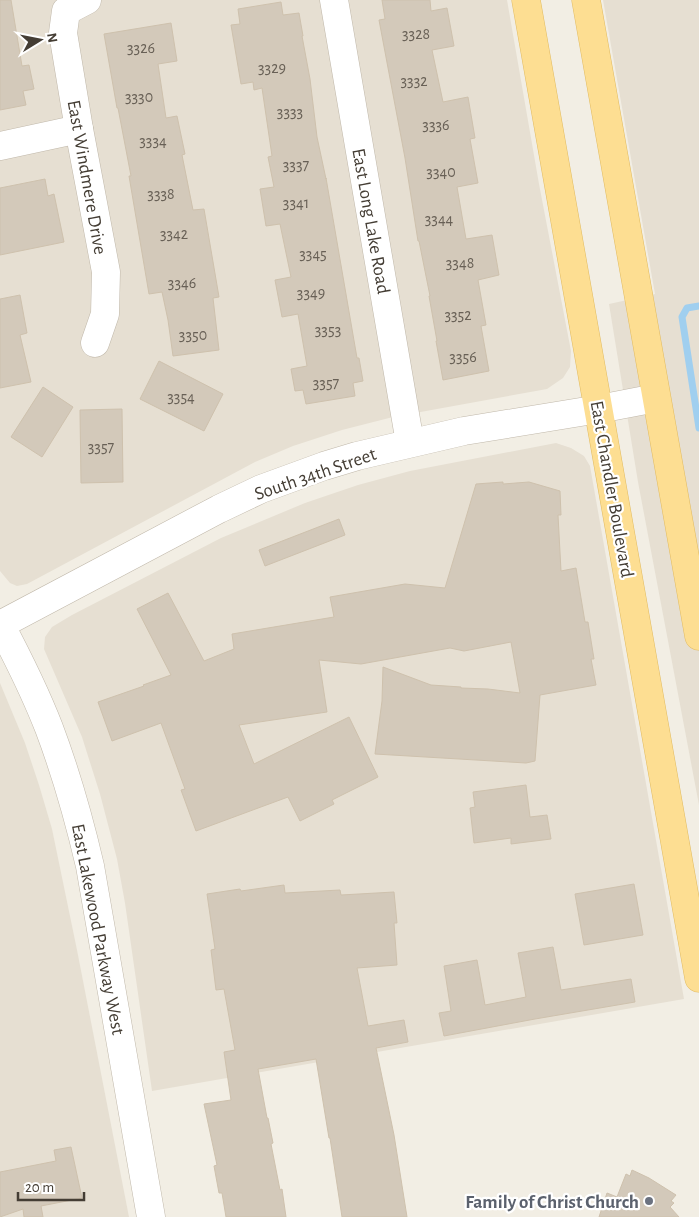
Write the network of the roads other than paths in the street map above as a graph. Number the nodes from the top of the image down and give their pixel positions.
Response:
1 (334, 0) edge
2 (526, 0) edge
3 (586, 0) edge
4 (77, 6) edge
5 (79, 129) junction
6 (0, 146) edge
7 (94, 343) dead end
8 (656, 398) junction
9 (599, 409) junction
10 (410, 443) junction
11 (0, 624) edge
12 (699, 636) edge
13 (699, 978) edge
14 (151, 1217) edge

1 - 10 street, East Long Lake Road
2 - 9 main road, East Chandler Boulevard
3 - 8 main road
4 - 5 street, East Windmere Drive
5 - 6 street
5 - 7 street, East Windmere Drive
8 - 9 street, South 34th Street
8 - 12 main road
9 - 10 street, South 34th Street
9 - 13 main road, East Chandler Boulevard
10 - 11 street, South 34th Street
11 - 14 street, East Lakewood Parkway West

